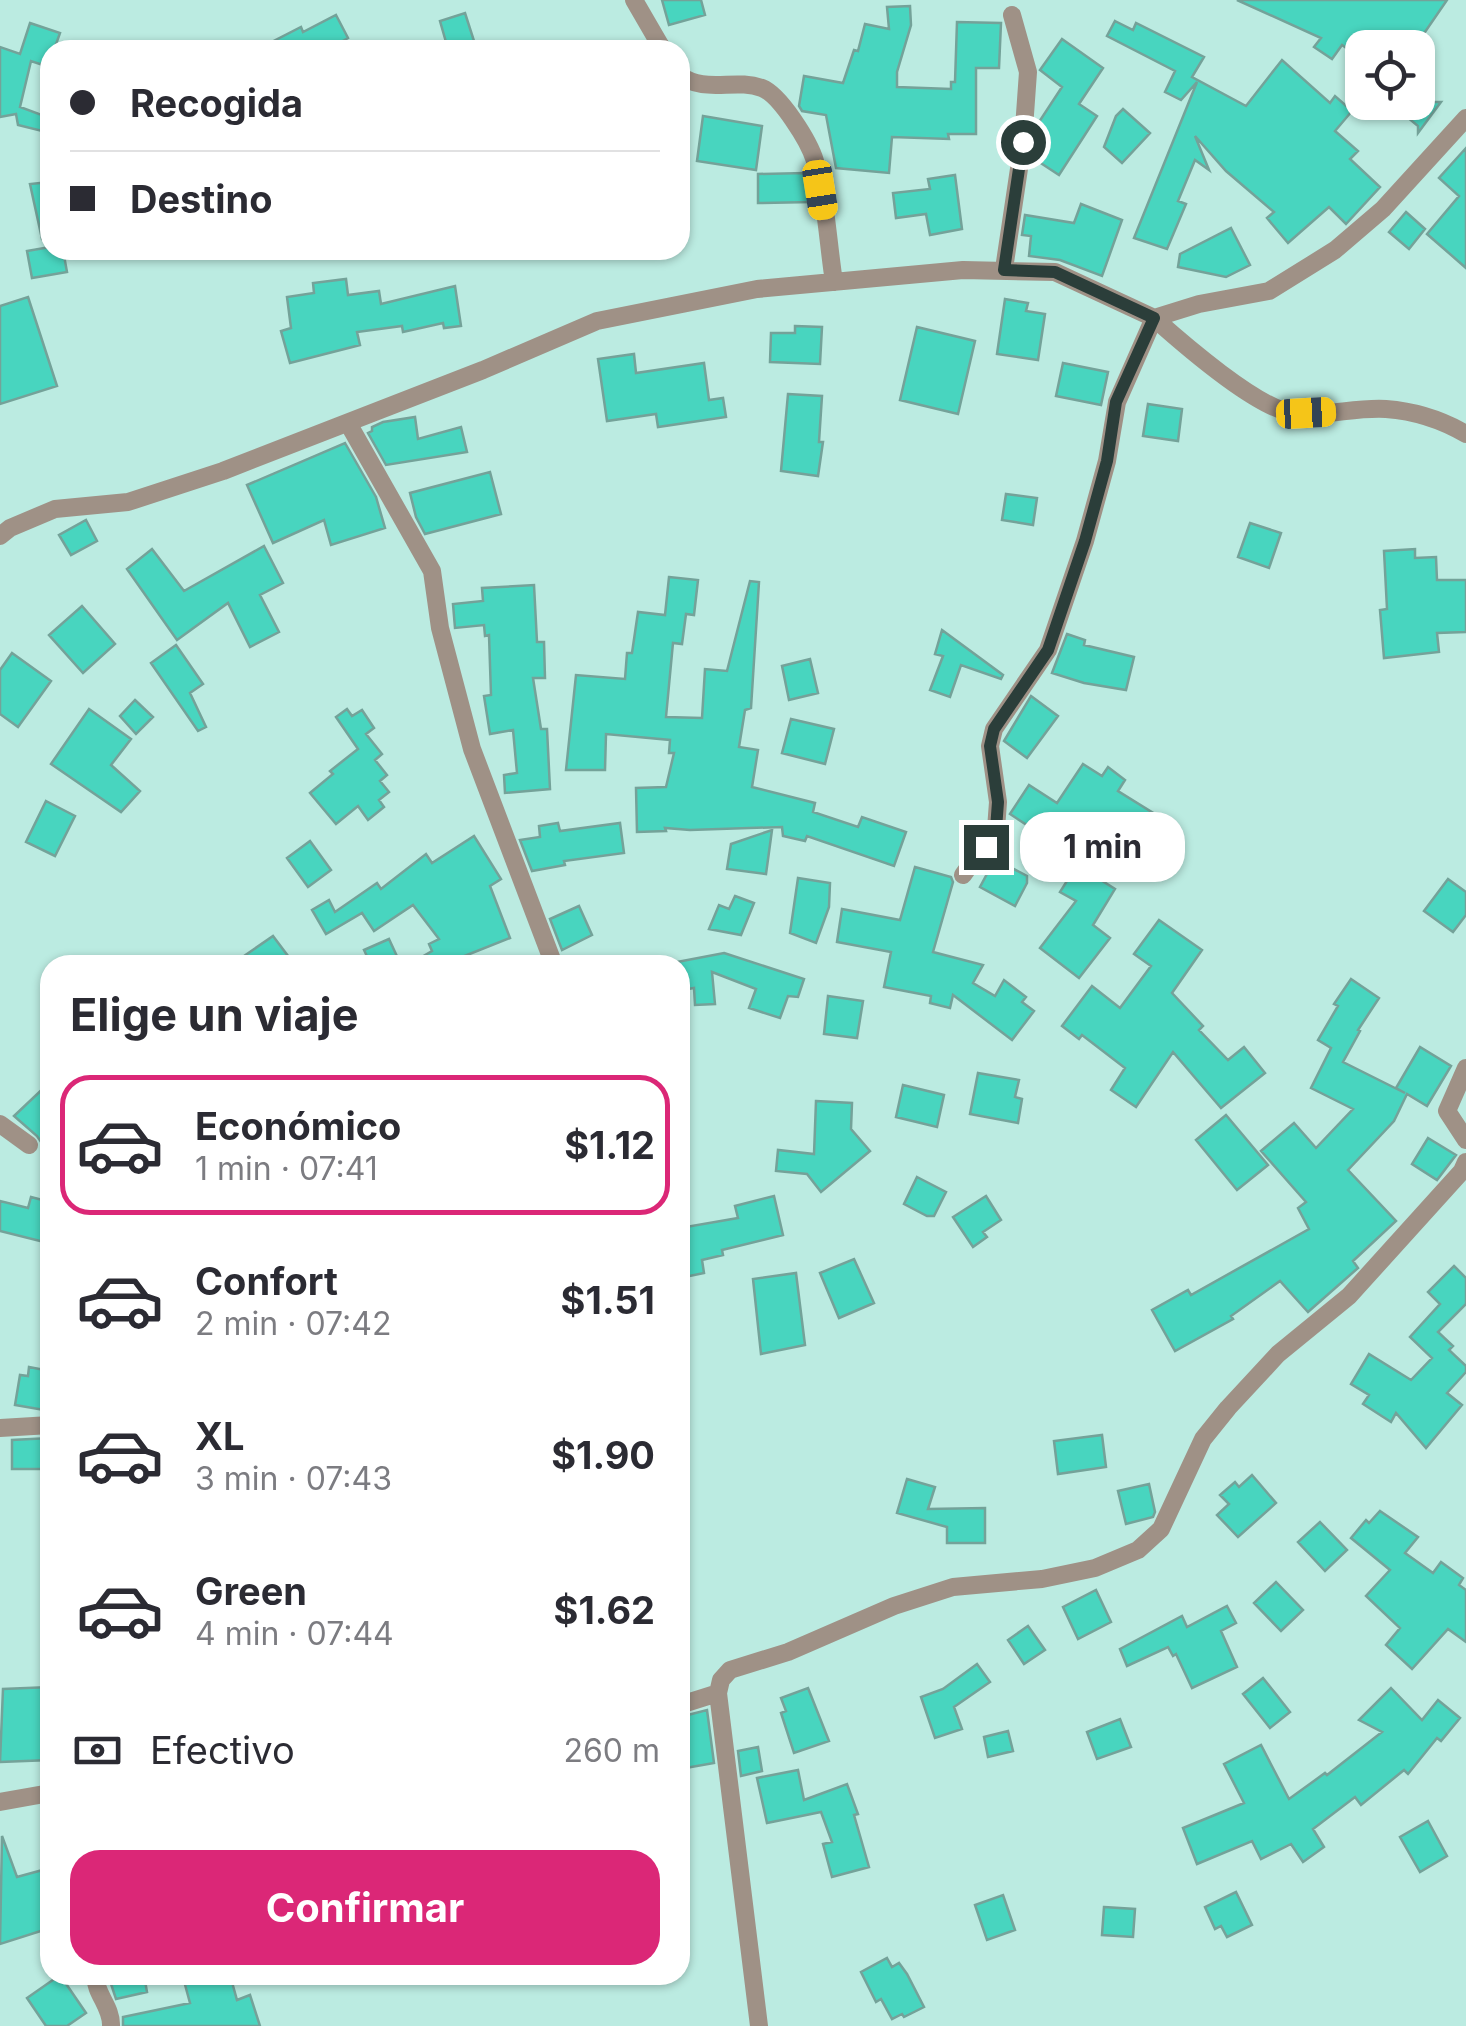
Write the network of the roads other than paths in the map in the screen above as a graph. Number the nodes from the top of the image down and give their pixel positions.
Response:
1 (634, 0) edge
2 (1012, 14) dead end
3 (658, 40) edge
4 (690, 80) edge
5 (1466, 118) edge
6 (1004, 270) junction
7 (834, 282) junction
8 (1154, 318) junction
9 (348, 423) junction
10 (1466, 434) edge
11 (0, 536) edge
12 (963, 875) dead end
13 (550, 955) edge
14 (1466, 1068) edge
15 (0, 1124) edge
16 (1466, 1140) edge
17 (29, 1144) dead end
18 (1466, 1162) edge
19 (40, 1426) edge
20 (0, 1428) edge
21 (718, 1694) junction
22 (690, 1702) edge
23 (40, 1795) edge
24 (0, 1802) edge
25 (96, 1985) edge
26 (111, 2026) edge
27 (760, 2026) edge

1 - 3 street
2 - 6 street
4 - 7 street
5 - 8 street
6 - 7 street
6 - 8 street
7 - 9 street
8 - 10 street
8 - 12 street
9 - 11 street
9 - 13 street
14 - 16 street
15 - 17 street
18 - 21 street
19 - 20 street
21 - 22 street
21 - 27 street
23 - 24 street
25 - 26 street

